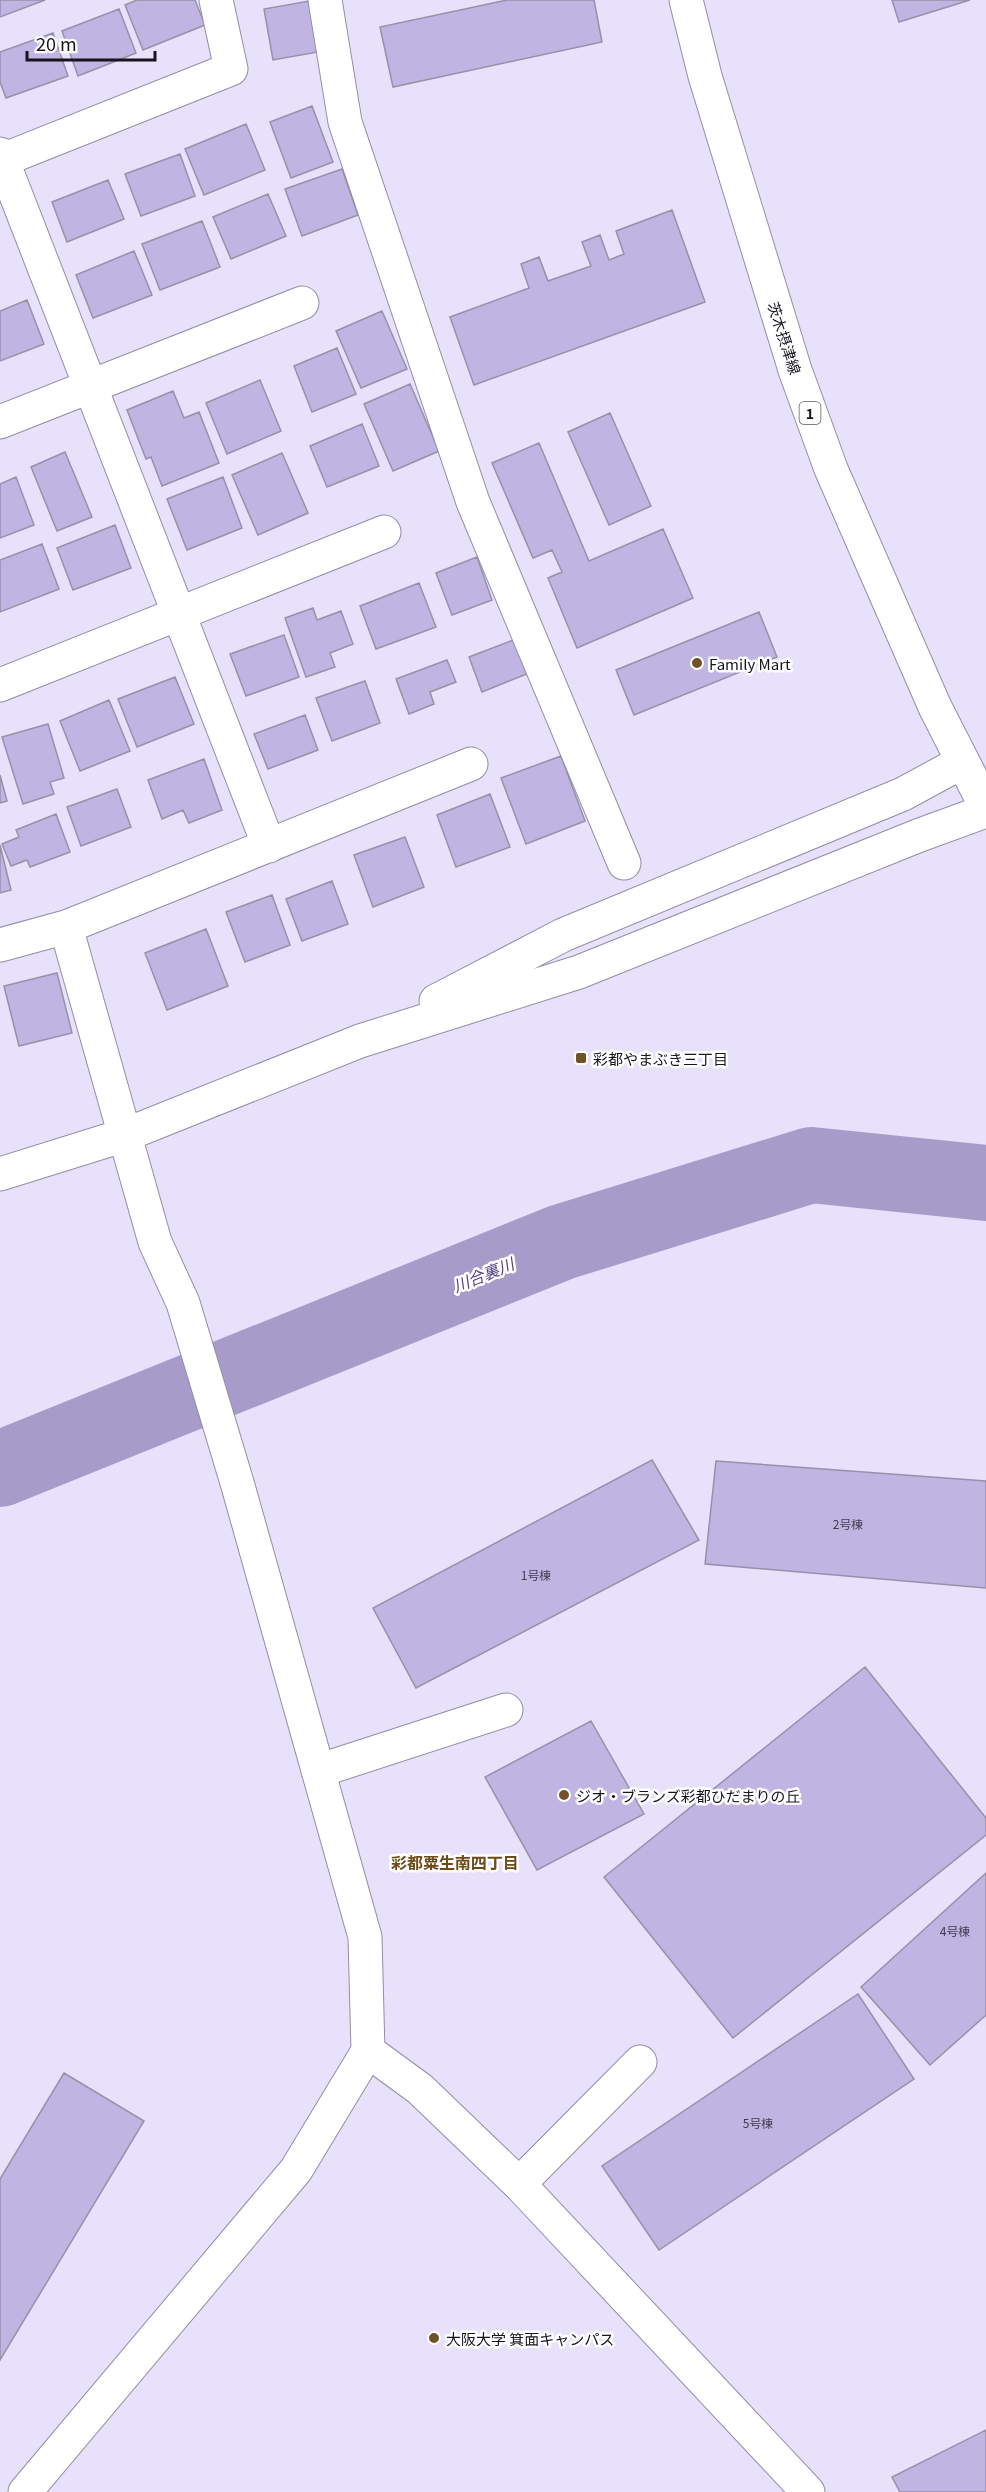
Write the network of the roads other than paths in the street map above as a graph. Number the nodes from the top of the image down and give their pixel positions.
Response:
1 (216, 0) edge
2 (325, 0) edge
3 (686, 0) edge
4 (1, 158) edge
5 (302, 303) dead end
6 (90, 386) junction
7 (0, 422) edge
8 (384, 532) dead end
9 (180, 615) junction
10 (0, 685) edge
11 (974, 757) edge
12 (471, 764) dead end
13 (986, 809) edge
14 (269, 846) junction
15 (624, 863) dead end
16 (66, 927) junction
17 (0, 945) edge
18 (360, 1041) junction
19 (124, 1135) junction
20 (0, 1174) edge
21 (506, 1710) dead end
22 (318, 1771) junction
23 (369, 2051) junction
24 (640, 2062) dead end
25 (519, 2184) junction
26 (25, 2492) edge
27 (807, 2492) edge

1 - 4 street
2 - 15 street
3 - 11 street, 茨木摂津線 / 1
4 - 6 street
5 - 6 street
6 - 7 street
6 - 9 street
8 - 9 street
9 - 10 street
9 - 14 street
11 - 13 street, 茨木摂津線 / 1
11 - 18 street
12 - 14 street
13 - 18 street
14 - 16 street
16 - 17 street
16 - 19 street
18 - 19 street
19 - 20 street
19 - 22 street
21 - 22 street
22 - 23 street
23 - 25 street
23 - 26 street
24 - 25 street
25 - 27 street

